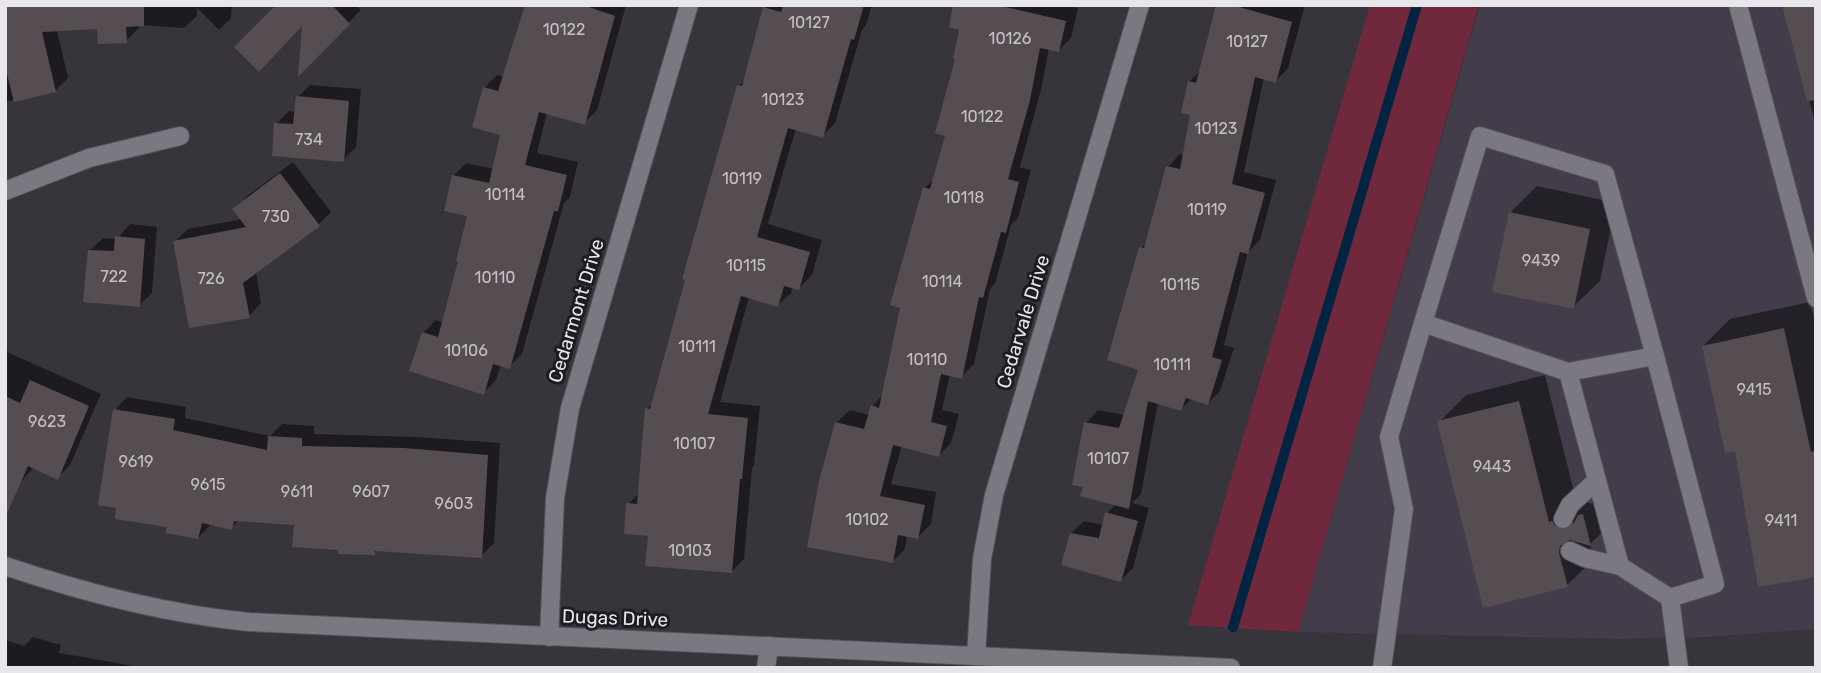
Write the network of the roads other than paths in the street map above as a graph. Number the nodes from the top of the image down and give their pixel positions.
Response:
1 (689, 5) edge
2 (1140, 5) edge
3 (1738, 5) edge
4 (180, 136) dead end
5 (5, 191) edge
6 (1816, 298) edge
7 (1423, 323) junction
8 (1655, 356) junction
9 (1567, 372) junction
10 (1597, 480) junction
11 (1563, 519) dead end
12 (1570, 551) dead end
13 (5, 566) edge
14 (1620, 566) junction
15 (1670, 598) junction
16 (549, 637) junction
17 (769, 646) junction
18 (976, 656) junction
19 (766, 668) edge
20 (1231, 668) edge
21 (1382, 668) edge
22 (1679, 668) edge

1 - 16 street, Cedarmont Drive
2 - 18 street, Cedarvale Drive
3 - 6 street
4 - 5 street
7 - 8 street
7 - 9 street
7 - 21 street
8 - 9 street
8 - 15 street
9 - 10 street
10 - 11 street
10 - 14 street
12 - 14 street
13 - 16 street, Dugas Drive
14 - 15 street
15 - 22 street
16 - 17 street, Dugas Drive
17 - 18 street, Dugas Drive
17 - 19 street
18 - 20 street, Dugas Drive

